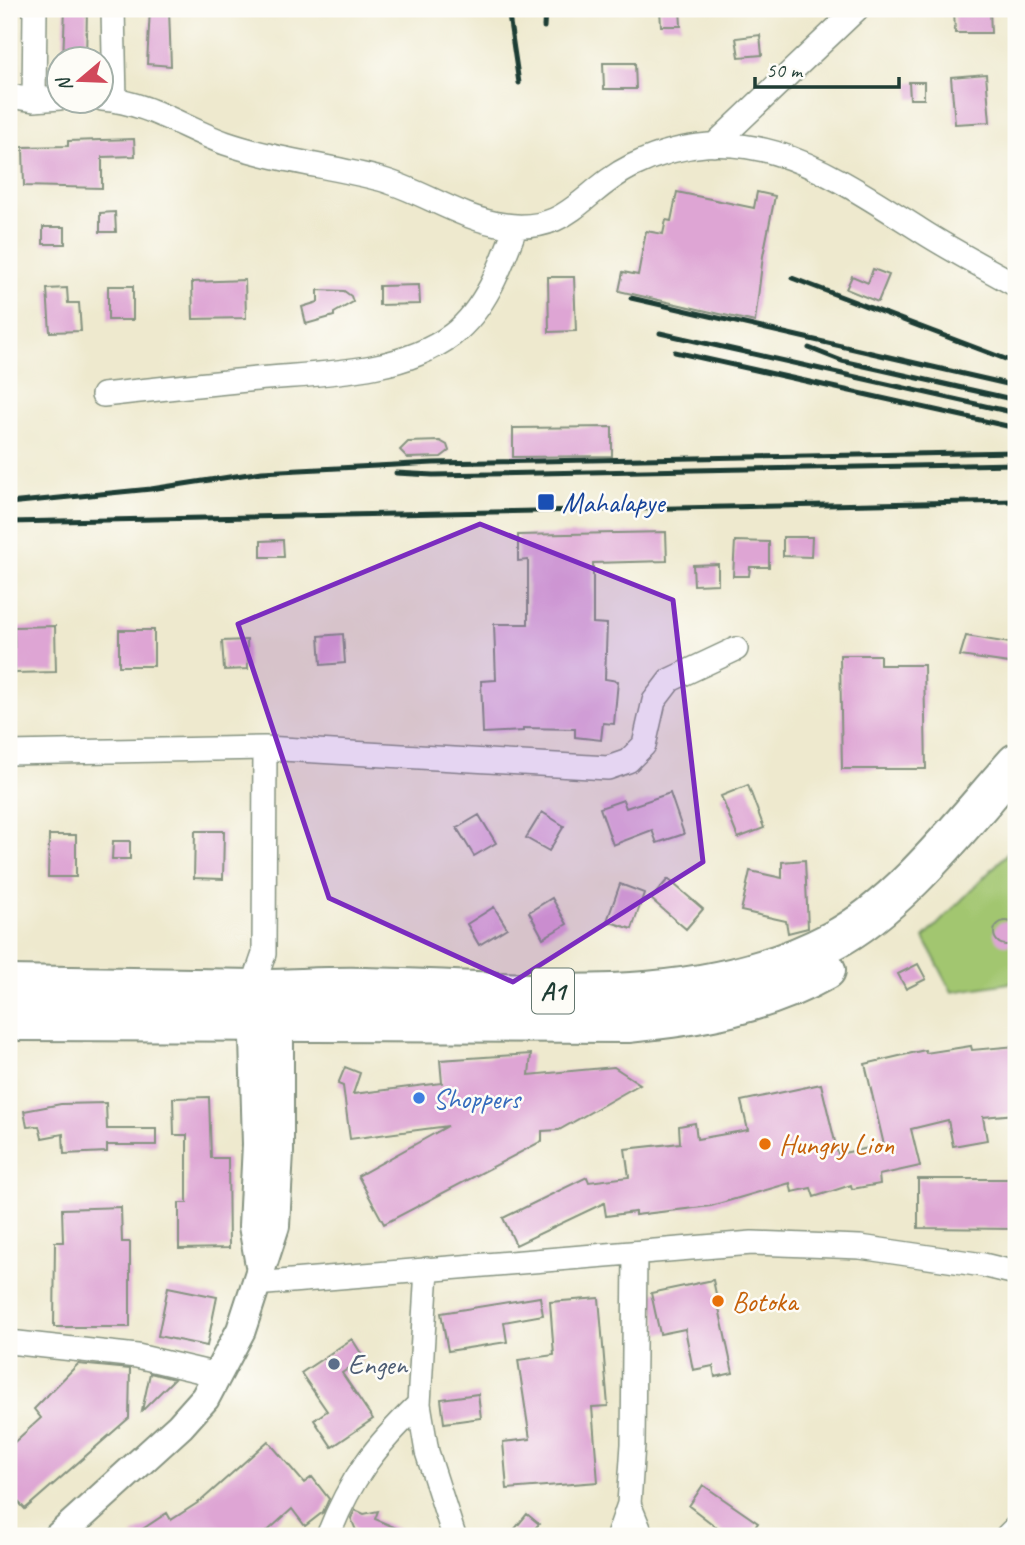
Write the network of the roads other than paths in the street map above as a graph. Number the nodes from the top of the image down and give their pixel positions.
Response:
1 (35, 9) edge
2 (113, 9) edge
3 (857, 9) edge
4 (111, 46) edge
5 (9, 96) edge
6 (46, 99) edge
7 (34, 100) junction
8 (116, 101) edge
9 (714, 145) junction
10 (516, 226) junction
11 (1016, 285) edge
12 (103, 395) dead end
13 (736, 649) dead end
14 (265, 748) junction
15 (9, 753) edge
16 (1016, 763) edge
17 (1016, 800) edge
18 (9, 985) edge
19 (266, 994) junction
20 (9, 1021) edge
21 (635, 1255) junction
22 (427, 1269) junction
23 (1016, 1273) edge
24 (258, 1275) junction
25 (9, 1342) edge
26 (218, 1376) junction
27 (419, 1404) junction
28 (629, 1504) junction
29 (1016, 1527) edge
30 (59, 1536) edge
31 (328, 1536) edge
32 (454, 1536) edge
33 (618, 1536) edge
34 (642, 1536) edge
35 (1007, 1536) edge

1 - 7 street
2 - 4 street
3 - 9 street
5 - 7 street
6 - 7 street
8 - 10 street
9 - 10 street
9 - 11 street
10 - 12 street
13 - 14 street
14 - 15 street
14 - 19 street
16 - 19 highway, A1
17 - 19 highway, A1
18 - 19 highway, A1
19 - 20 highway, A1
19 - 24 street
21 - 22 street
21 - 23 street
21 - 28 street
22 - 24 street
22 - 27 street
24 - 26 street
25 - 26 street
26 - 30 street
27 - 31 street
27 - 32 street
28 - 33 street
28 - 34 street
29 - 35 street

